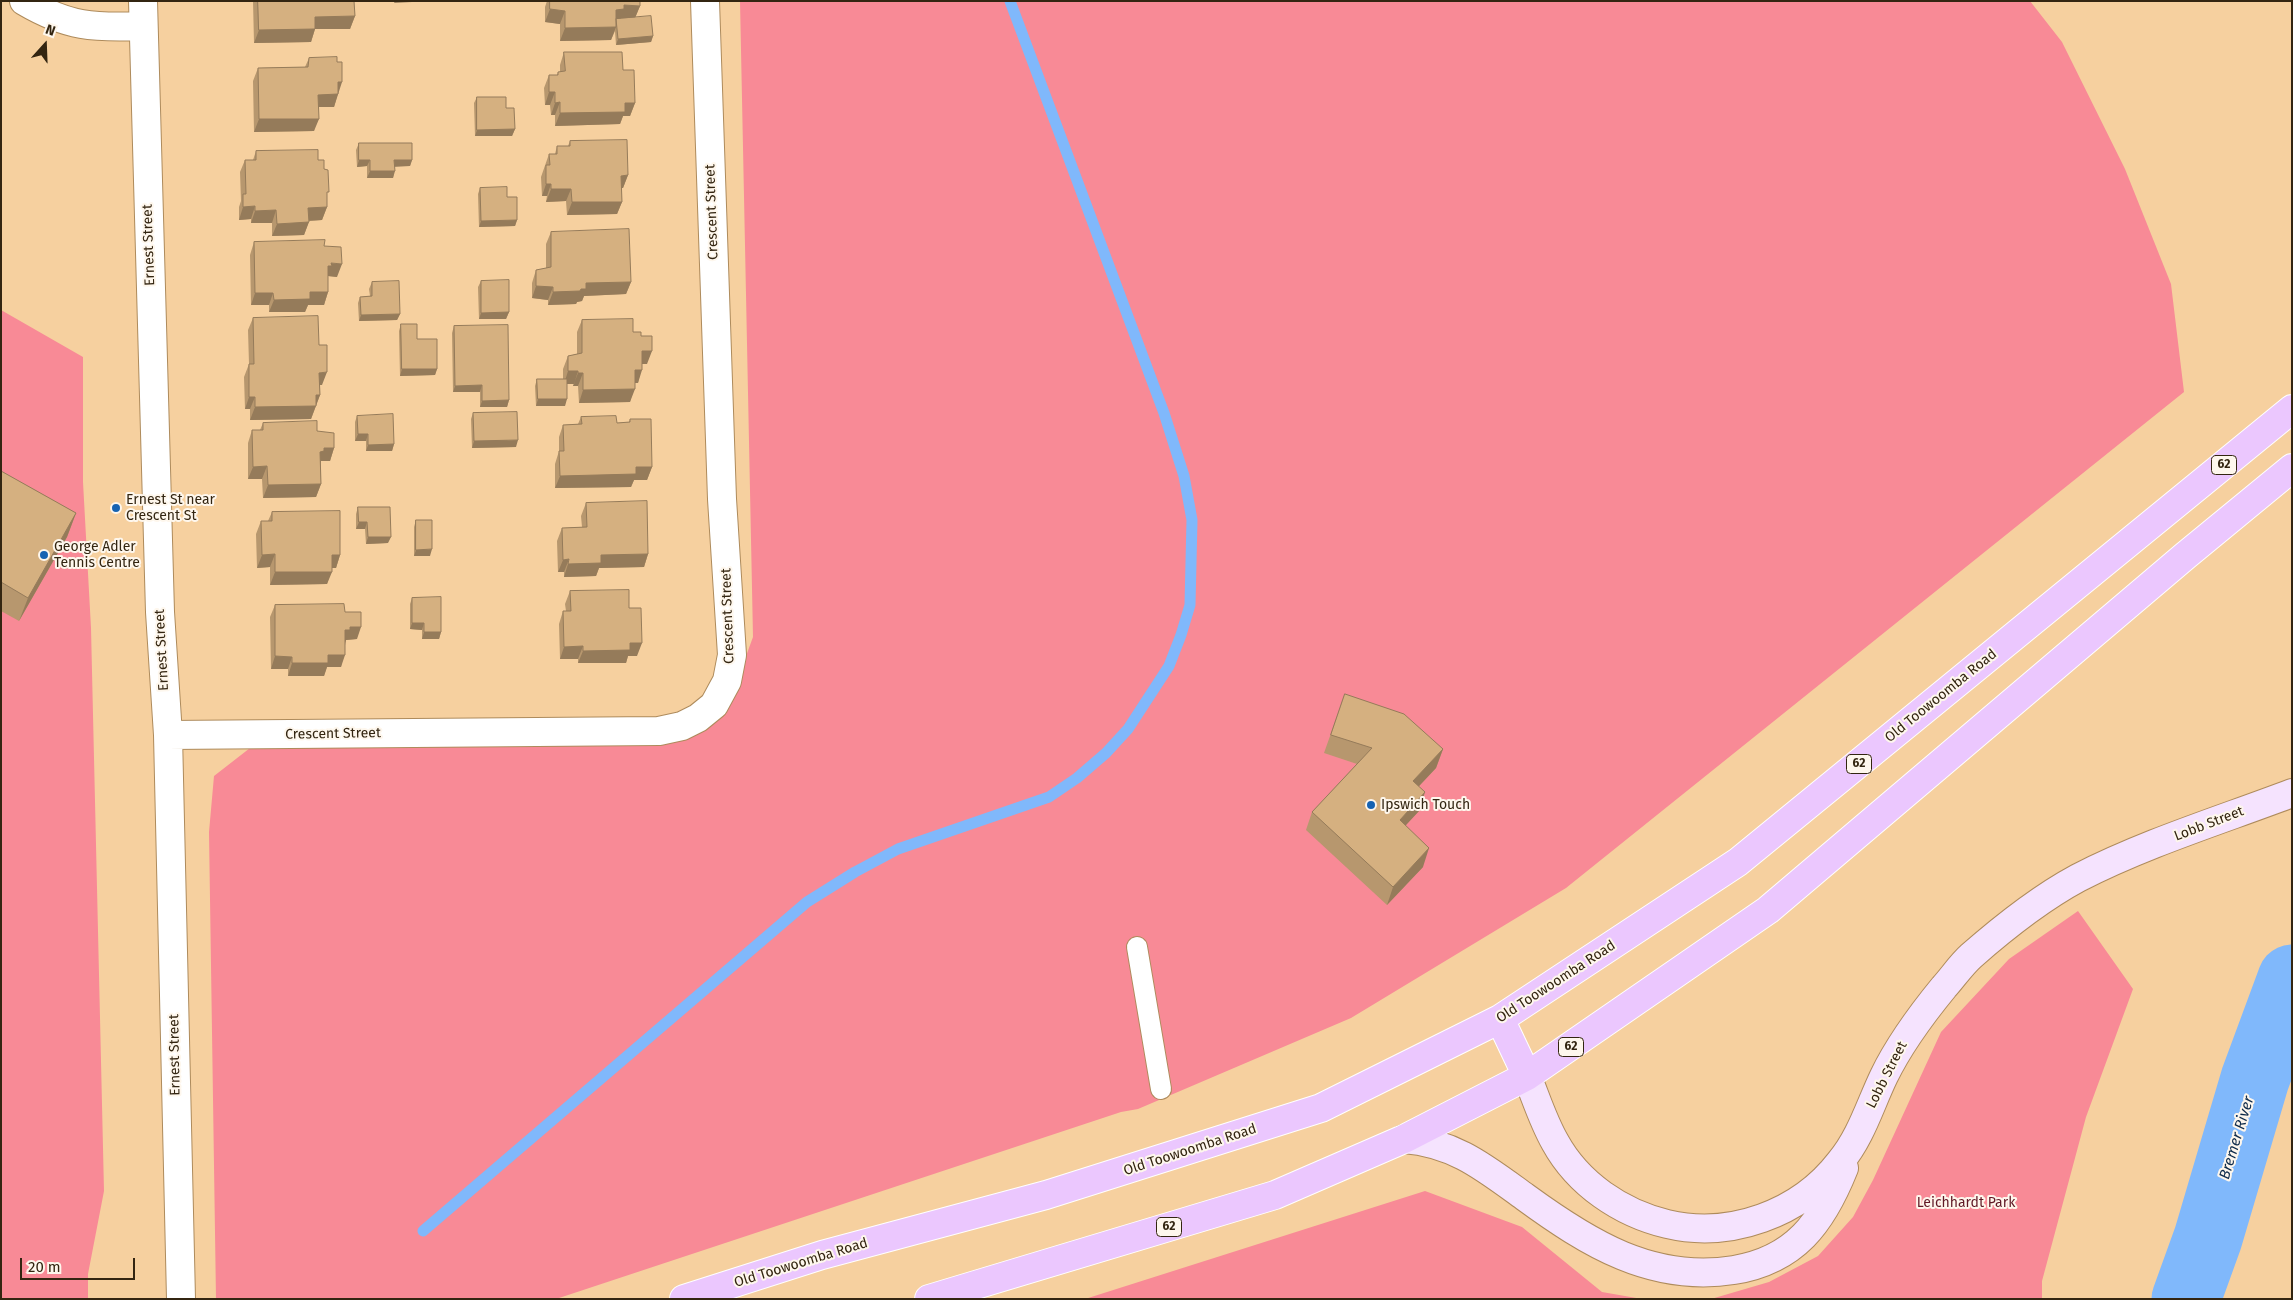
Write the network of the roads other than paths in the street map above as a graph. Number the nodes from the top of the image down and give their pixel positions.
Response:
1 (24, 1) edge
2 (705, 1) edge
3 (143, 14) edge
4 (2292, 409) edge
5 (2292, 468) edge
6 (168, 735) junction
7 (2292, 793) edge
8 (1137, 947) dead end
9 (1500, 1020) junction
10 (1527, 1076) junction
11 (1161, 1089) dead end
12 (1859, 1132) junction
13 (1404, 1140) junction
14 (181, 1299) edge
15 (684, 1299) edge
16 (929, 1299) edge

1 - 3 street
2 - 6 street, Crescent Street
3 - 6 street, Ernest Street
4 - 9 main road, Old Toowoomba Road / 62
5 - 10 main road, 62
6 - 14 street, Ernest Street
7 - 12 main road, Lobb Street
8 - 11 lane
9 - 10 main road
9 - 15 main road, Old Toowoomba Road / 62
10 - 12 main road, Lobb Street
10 - 13 main road, 62
12 - 13 main road
13 - 16 main road, 62

